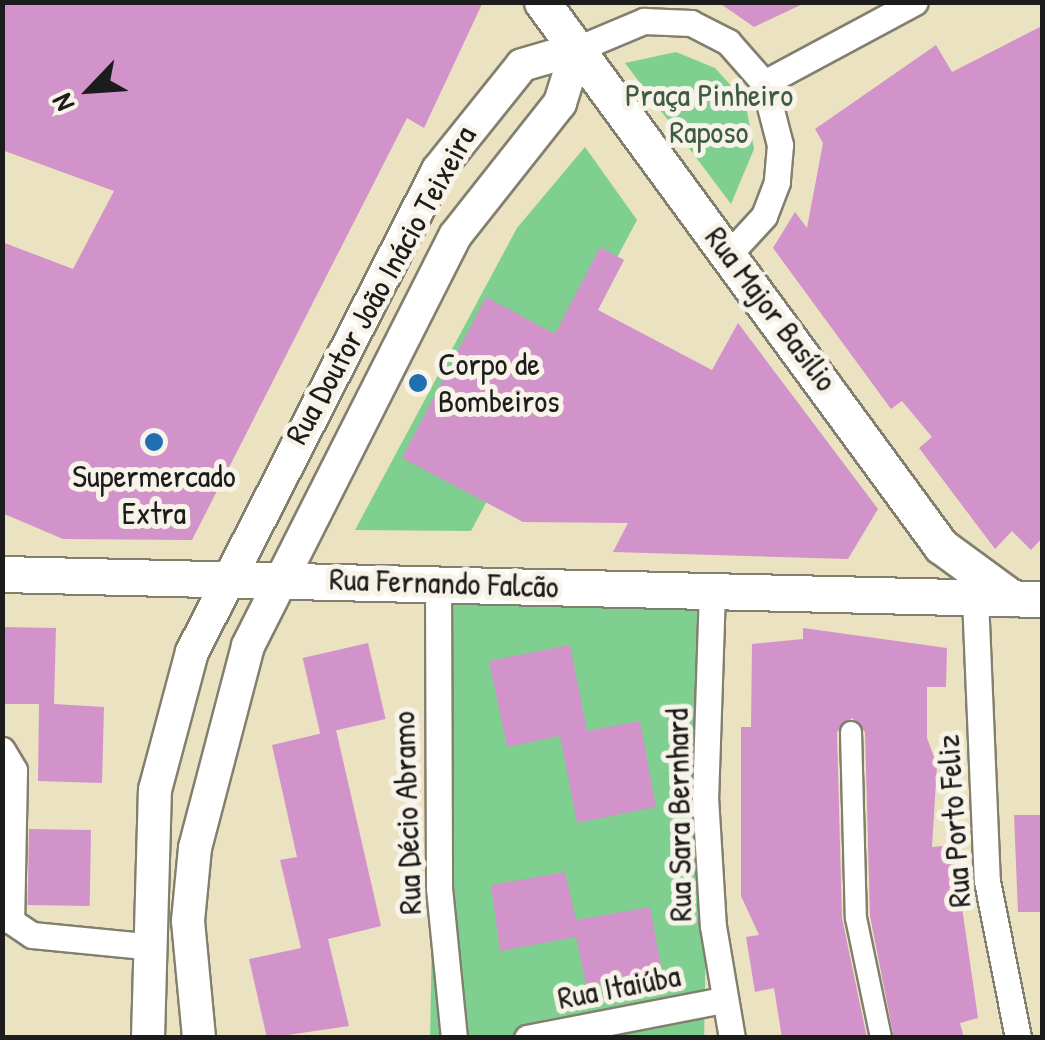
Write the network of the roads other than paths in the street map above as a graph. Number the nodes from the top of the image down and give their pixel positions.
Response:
1 (542, 2) edge
2 (915, 2) edge
3 (577, 49) junction
4 (764, 83) junction
5 (730, 253) junction
6 (351, 333) junction
7 (394, 354) junction
8 (316, 399) junction
9 (360, 418) junction
10 (915, 503) junction
11 (2, 574) edge
12 (225, 580) junction
13 (277, 580) junction
14 (438, 586) junction
15 (712, 590) junction
16 (886, 595) junction
17 (975, 598) junction
18 (1028, 599) edge
19 (851, 732) dead end
20 (2, 750) edge
21 (144, 946) junction
22 (723, 1000) junction
23 (148, 1038) edge
24 (200, 1038) edge
25 (454, 1038) edge
26 (527, 1038) edge
27 (732, 1038) edge
28 (880, 1038) edge
29 (1018, 1038) edge

1 - 3 main road, Rua Major Basílio
2 - 4 street
3 - 4 street
3 - 5 main road, Rua Major Basílio
3 - 6 street, Rua Doutor João Inácio Teixeira
3 - 7 street, Rua Doutor João Inácio Teixeira
4 - 5 street
5 - 10 main road, Rua Major Basílio
6 - 7 street
6 - 8 street, Rua Doutor João Inácio Teixeira
7 - 9 street, Rua Doutor João Inácio Teixeira
8 - 9 street
8 - 12 street, Rua Doutor João Inácio Teixeira
9 - 13 street, Rua Doutor João Inácio Teixeira
10 - 16 main road
10 - 18 main road, Rua Major Basílio
11 - 12 main road, Rua Fernando Falcão
12 - 13 main road, Rua Fernando Falcão
12 - 21 street, Rua Doutor João Inácio Teixeira
13 - 14 main road, Rua Fernando Falcão
13 - 24 street, Rua Doutor João Inácio Teixeira
14 - 15 main road, Rua Fernando Falcão
14 - 25 street, Rua Décio Abramo
15 - 16 main road, Rua Fernando Falcão
15 - 22 street, Rua Sara Bernhard
16 - 17 main road, Rua Fernando Falcão
17 - 18 main road, Rua Fernando Falcão
17 - 29 street, Rua Porto Feliz
19 - 28 street
20 - 21 street
21 - 23 street, Rua Doutor João Inácio Teixeira
22 - 26 street, Rua Itaiúba
22 - 27 street, Rua Sara Bernhard

